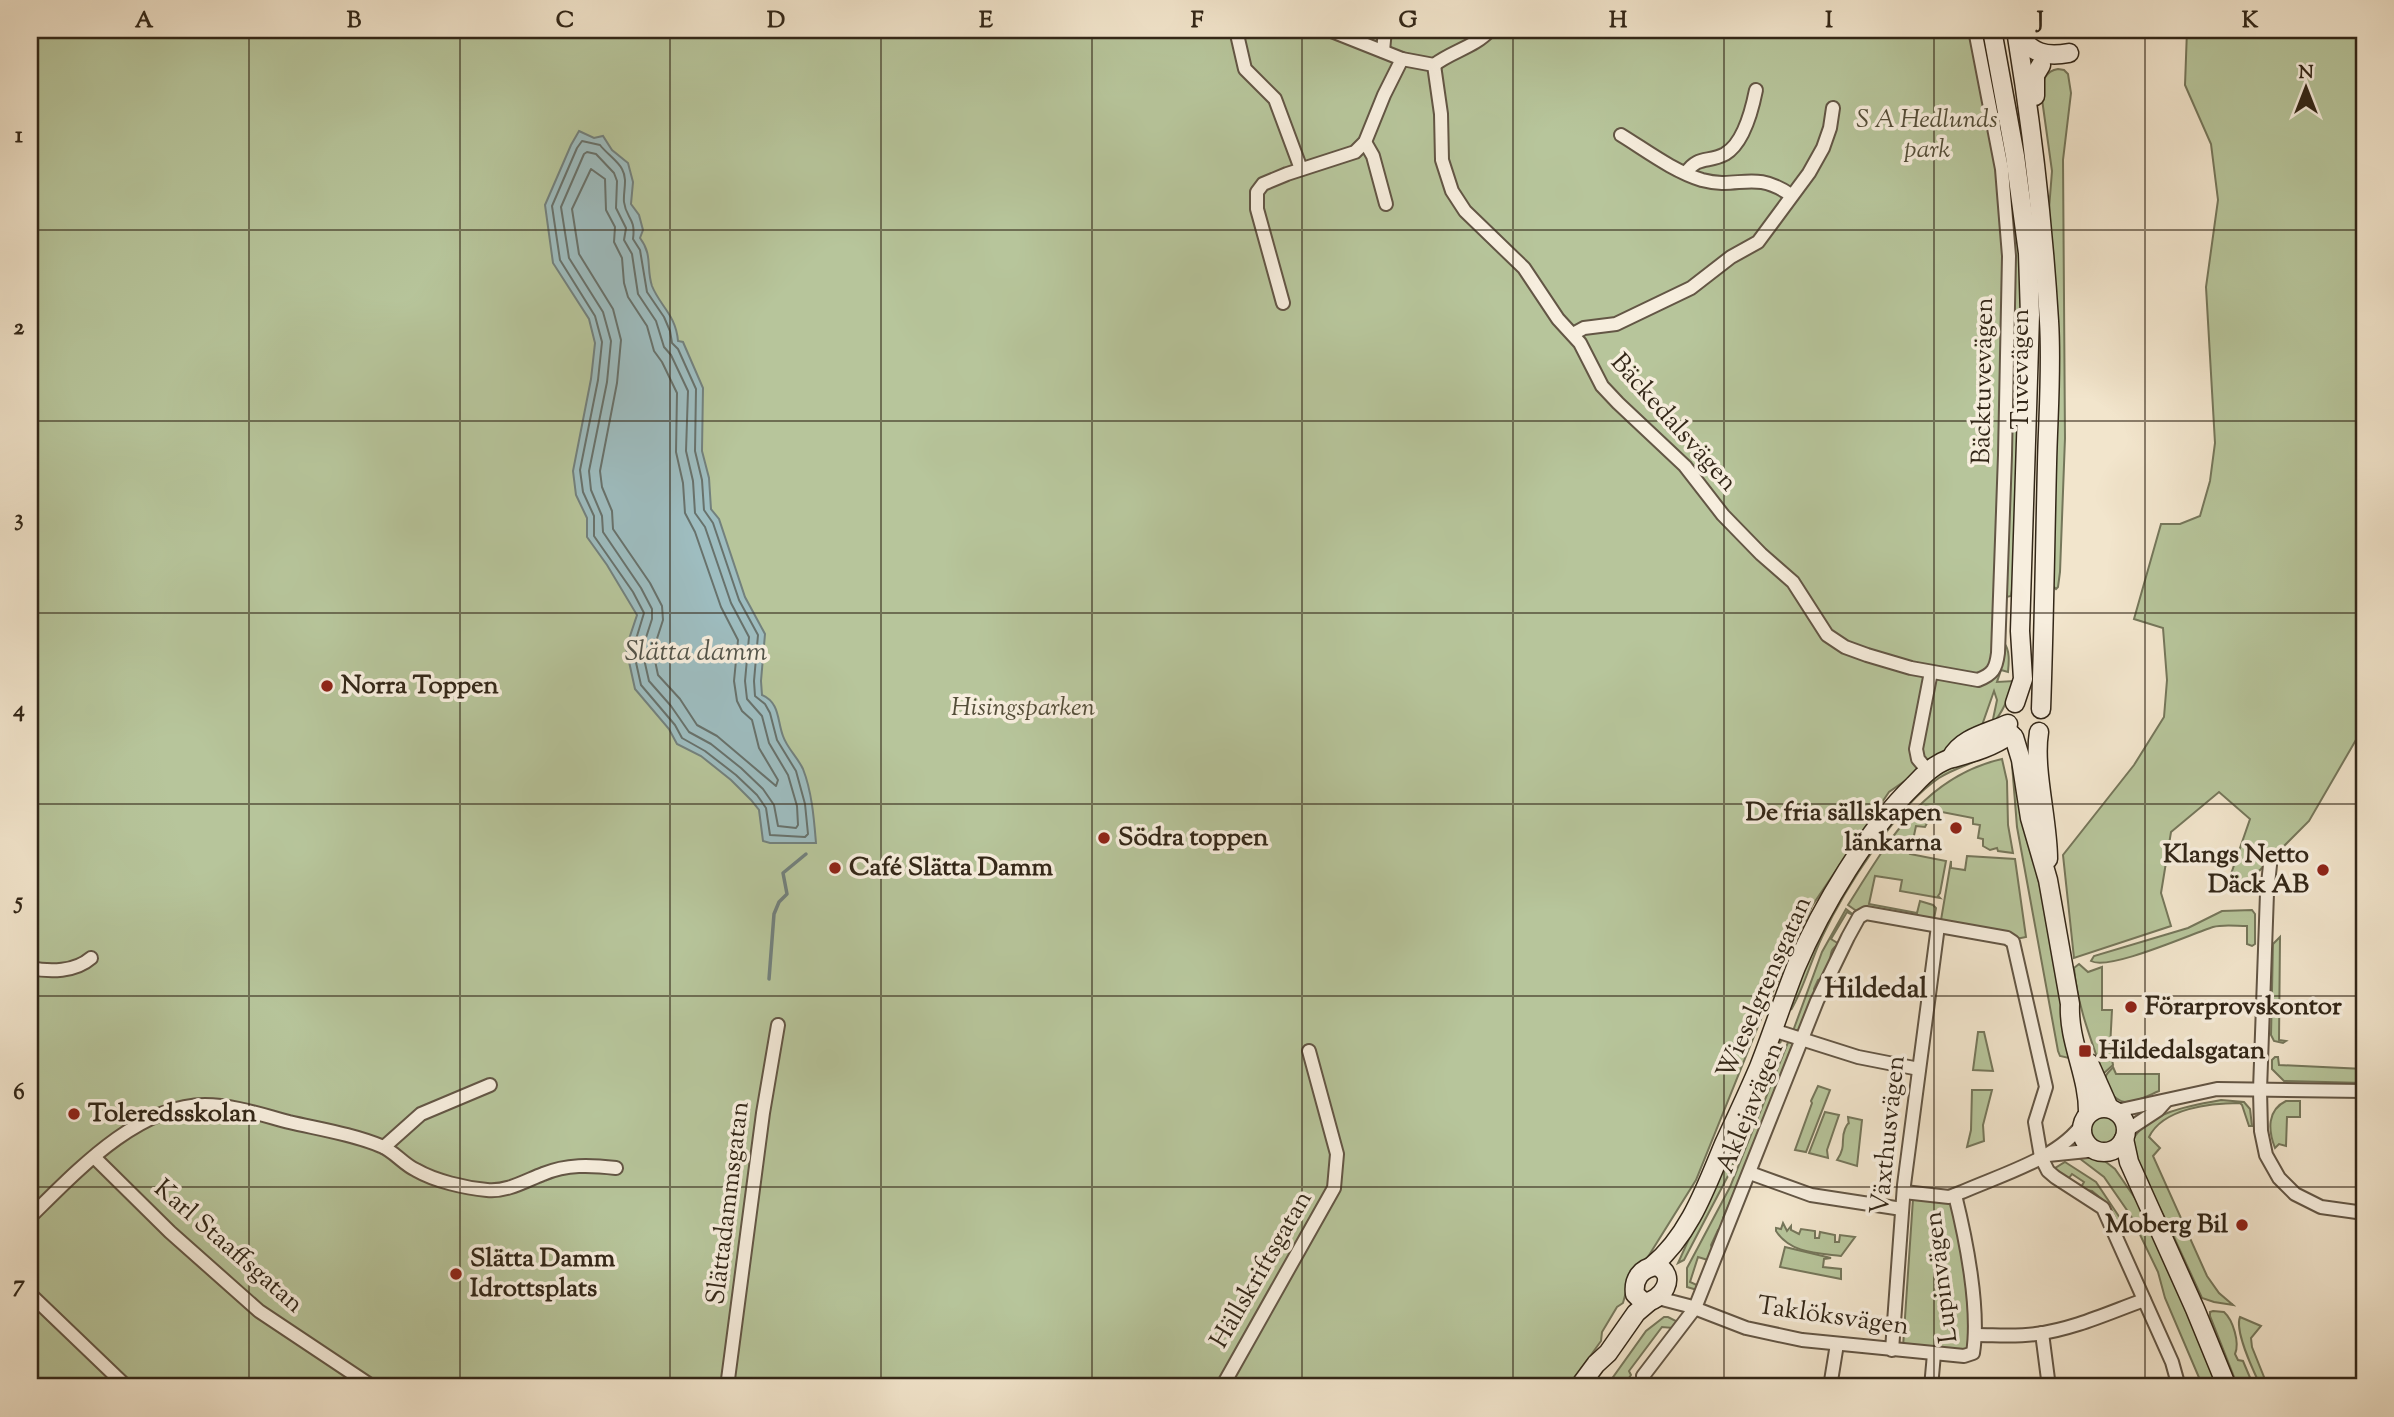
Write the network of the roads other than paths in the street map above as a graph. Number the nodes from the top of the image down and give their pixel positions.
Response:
1 (1236, 30) edge
2 (1329, 30) edge
3 (1385, 30) edge
4 (1490, 30) edge
5 (1975, 30) edge
6 (1992, 30) edge
7 (2002, 30) edge
8 (2017, 30) edge
9 (1383, 51) junction
10 (1402, 59) junction
11 (2047, 60) junction
12 (1434, 65) junction
13 (1756, 90) dead end
14 (1833, 108) dead end
15 (1621, 135) dead end
16 (1365, 142) junction
17 (1301, 169) junction
18 (1686, 173) junction
19 (1791, 195) junction
20 (1386, 204) dead end
21 (1283, 303) dead end
22 (1573, 334) junction
23 (1931, 672) junction
24 (2015, 703) junction
25 (2041, 709) junction
26 (2011, 732) junction
27 (2039, 732) junction
28 (1928, 771) junction
29 (2270, 865) dead end
30 (2048, 880) junction
31 (1937, 926) junction
32 (91, 957) dead end
33 (30, 968) edge
34 (2070, 1004) junction
35 (778, 1025) dead end
36 (1773, 1030) junction
37 (1802, 1040) junction
38 (1309, 1051) dead end
39 (1919, 1069) junction
40 (490, 1085) dead end
41 (2260, 1090) junction
42 (2364, 1091) edge
43 (2166, 1101) junction
44 (2113, 1110) junction
45 (2086, 1119) junction
46 (2125, 1135) junction
47 (384, 1147) junction
48 (2100, 1151) junction
49 (2045, 1156) junction
50 (94, 1157) junction
51 (616, 1168) dead end
52 (1750, 1173) junction
53 (1904, 1192) junction
54 (1955, 1195) junction
55 (1902, 1209) junction
56 (2151, 1213) junction
57 (2364, 1213) edge
58 (30, 1217) edge
59 (1654, 1287) junction
60 (30, 1294) edge
61 (2144, 1300) junction
62 (1692, 1307) junction
63 (2042, 1333) junction
64 (1976, 1335) junction
65 (1838, 1344) junction
66 (1892, 1350) junction
67 (1973, 1353) joint
68 (1934, 1354) junction
69 (1643, 1377) dead end
70 (127, 1387) edge
71 (373, 1387) edge
72 (727, 1387) edge
73 (1222, 1387) edge
74 (1579, 1387) edge
75 (1830, 1387) edge
76 (1931, 1387) edge
77 (2049, 1387) edge
78 (2179, 1387) edge
79 (2227, 1387) edge

1 - 17 street
2 - 9 street
3 - 9 street
4 - 12 street
5 - 23 street, Bäcktuvevägen
6 - 24 main road, Tuvevägen
7 - 11 main road
8 - 11 main road
8 - 11 main road
9 - 10 street
10 - 12 street
10 - 16 street
11 - 25 main road, Tuvevägen
12 - 22 street, Bäckedalsvägen
13 - 18 street
14 - 19 street
15 - 18 street
16 - 17 street
16 - 20 street
17 - 21 street
18 - 19 street
19 - 22 street
22 - 23 street, Bäckedalsvägen
23 - 28 street
24 - 25 main road
24 - 26 main road, Tuvevägen
25 - 27 main road, Tuvevägen
26 - 27 main road
26 - 28 main road, Wieselgrensgatan
26 - 30 main road, Tuvevägen
27 - 30 main road, Tuvevägen
28 - 36 main road, Wieselgrensgatan
29 - 41 street
30 - 34 main road, Tuvevägen
31 - 37 street, Aklejavägen
31 - 39 street, Växthusvägen
31 - 49 street, Aklejavägen
32 - 33 street
34 - 44 main road, Tuvevägen
34 - 45 main road, Tuvevägen
35 - 72 street, Slättadammsgatan
36 - 37 street
36 - 59 main road, Wieselgrensgatan
37 - 39 street
37 - 52 street, Aklejavägen
38 - 73 street, Hällskriftsgatan
39 - 53 street, Växthusvägen
40 - 47 street
41 - 42 street
41 - 43 street
41 - 57 street
43 - 44 street
43 - 46 street
44 - 45 main road
44 - 46 main road, Tuvevägen
45 - 48 main road, Tuvevägen
45 - 49 street
46 - 48 main road
46 - 56 main road, Tuvevägen
47 - 50 street
47 - 51 street
48 - 49 street
48 - 56 main road, Tuvevägen
49 - 54 street
49 - 61 street
50 - 58 street
50 - 71 street, Karl Staaffsgatan
52 - 55 street
52 - 62 street, Aklejavägen
53 - 54 street
53 - 55 street, Växthusvägen
54 - 64 street, Lupinvägen
55 - 66 street, Växthusvägen
56 - 79 main road, Tuvevägen
59 - 62 street, Taklöksvägen
59 - 74 main road, Wieselgrensgatan
60 - 70 street
61 - 63 street
61 - 78 street
62 - 65 street, Taklöksvägen
62 - 69 street, Aklejavägen
63 - 64 street
63 - 77 street
64 - 67 street, Lupinvägen
65 - 66 street, Taklöksvägen
65 - 75 street
66 - 68 street, Taklöksvägen
67 - 68 street, Taklöksvägen
68 - 76 street

